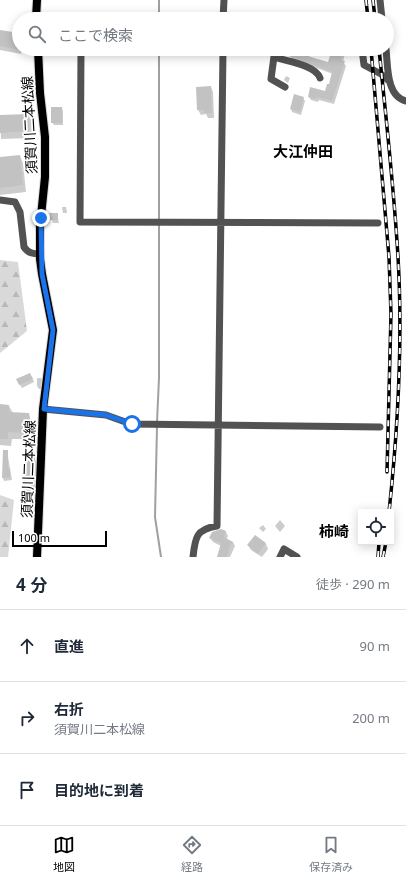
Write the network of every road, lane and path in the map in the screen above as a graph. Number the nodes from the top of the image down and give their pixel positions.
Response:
1 (37, 0) edge
2 (224, 0) edge
3 (380, 0) edge
4 (36, 12) edge
5 (223, 12) edge
6 (381, 12) edge
7 (38, 56) edge
8 (82, 56) edge
9 (223, 56) edge
10 (363, 56) edge
11 (387, 56) edge
12 (274, 57) joint
13 (320, 78) dead end
14 (390, 82) junction
15 (285, 87) dead end
16 (406, 101) edge
17 (0, 200) edge
18 (221, 223) junction
19 (378, 223) dead end
20 (40, 254) junction
21 (44, 409) junction
22 (219, 425) junction
23 (380, 427) dead end
24 (37, 557) edge
25 (193, 557) edge
26 (280, 557) edge
27 (297, 557) edge

1 - 4 main road
2 - 5 street
3 - 6 street
7 - 20 main road, 須賀川二本松線
8 - 18 street
9 - 18 street
10 - 14 street
11 - 14 street
12 - 13 street
12 - 15 street
14 - 16 street
17 - 20 street
18 - 19 street
18 - 22 street
20 - 21 main road, 須賀川二本松線
21 - 22 street
21 - 24 main road, 須賀川二本松線
22 - 23 street
22 - 25 street
26 - 27 street

